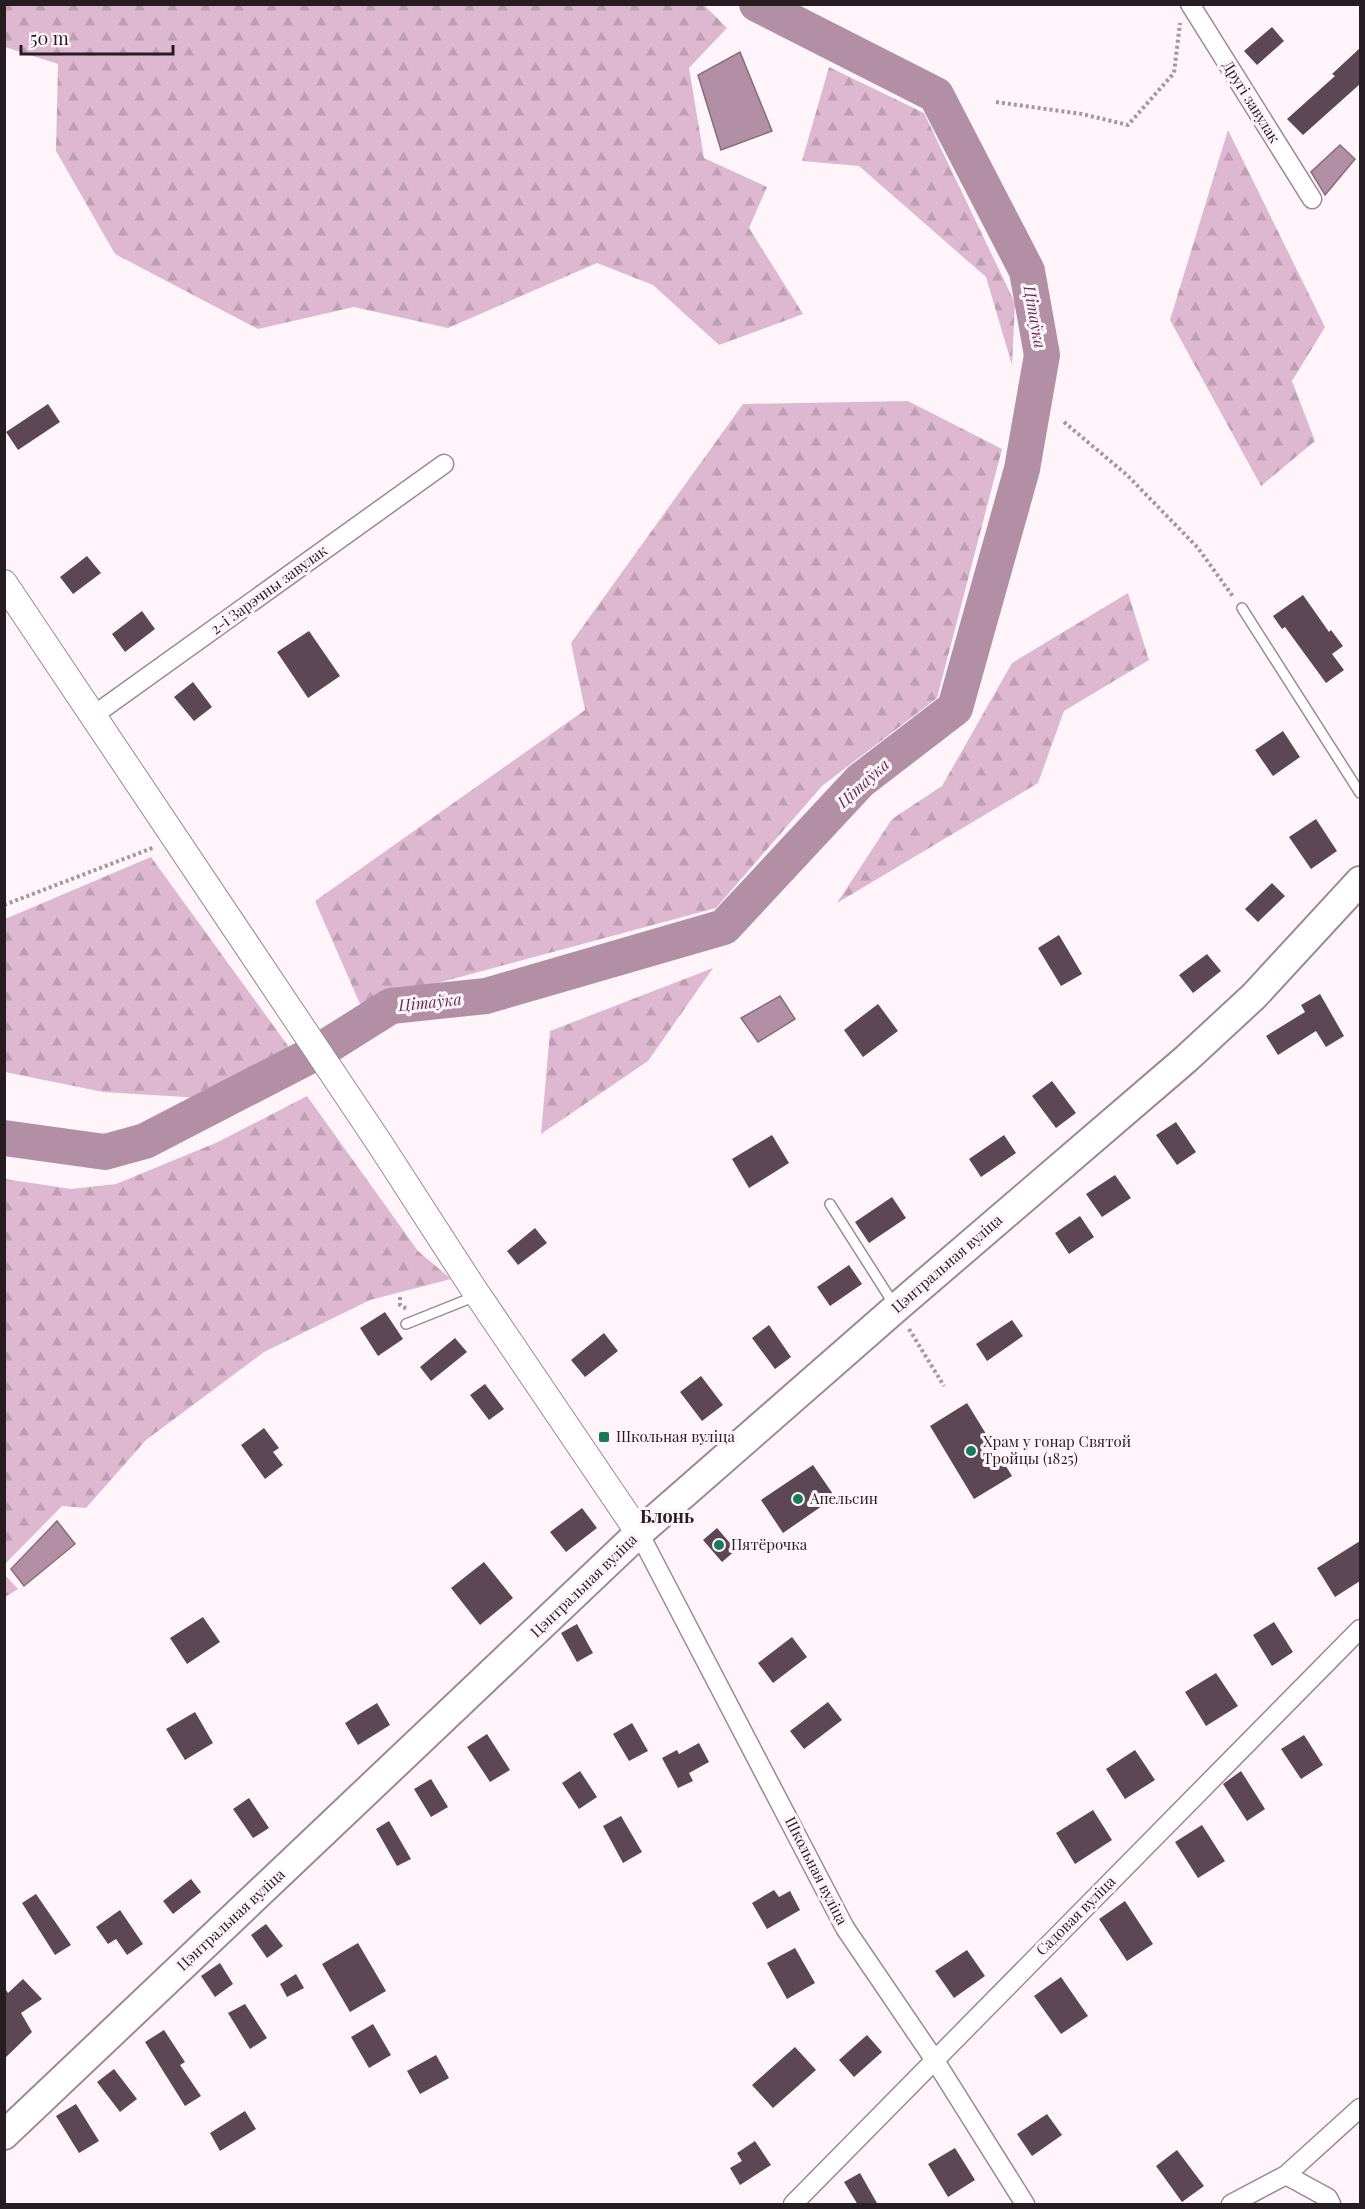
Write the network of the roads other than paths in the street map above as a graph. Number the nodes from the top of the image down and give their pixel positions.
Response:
1 (1186, 10) edge
2 (1312, 200) dead end
3 (444, 464) dead end
4 (4, 583) edge
5 (1242, 608) road end
6 (94, 715) junction
7 (1360, 793) edge
8 (1360, 881) edge
9 (830, 1204) dead end
10 (475, 1290) junction
11 (896, 1308) junction
12 (406, 1324) dead end
13 (639, 1533) junction
14 (1360, 1629) edge
15 (934, 2060) junction
16 (1360, 2108) edge
17 (4, 2134) edge
18 (1286, 2175) junction
19 (793, 2205) edge
20 (1025, 2205) edge
21 (1231, 2205) edge
22 (1331, 2205) edge

1 - 2 street, Другі завулак
3 - 6 street, 2-і Зарэчны завулак
4 - 6 main road, Школьная вуліца
5 - 7 lane
6 - 10 main road, Школьная вуліца
8 - 11 main road, Цэнтральная вуліца
9 - 11 lane
10 - 12 lane
10 - 13 main road, Школьная вуліца
11 - 13 main road, Цэнтральная вуліца
13 - 15 street, Школьная вуліца
13 - 17 main road, Цэнтральная вуліца
14 - 15 street, Садовая вуліца
15 - 19 street, Садовая вуліца
15 - 20 street, Школьная вуліца
16 - 18 street
18 - 21 street
18 - 22 street

